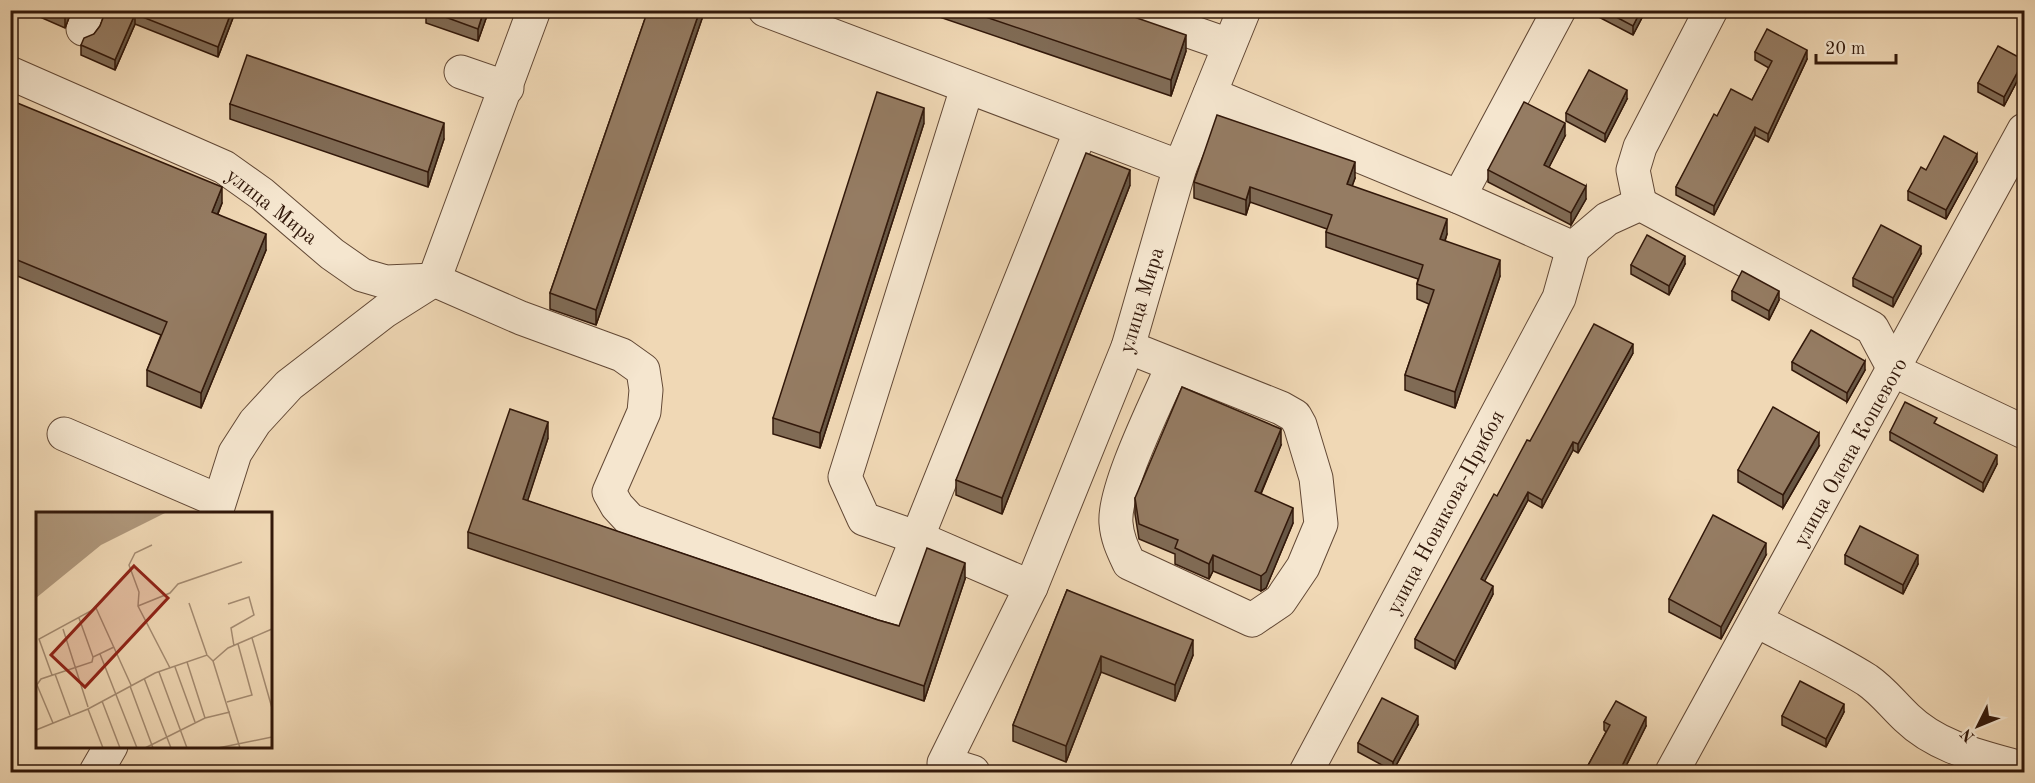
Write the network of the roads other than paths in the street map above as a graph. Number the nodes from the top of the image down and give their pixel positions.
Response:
1 (534, 10) edge
2 (765, 10) edge
3 (1244, 10) edge
4 (1559, 10) edge
5 (1711, 10) edge
6 (1136, 12) edge
7 (1229, 45) junction
8 (461, 72) dead end
9 (10, 73) edge
10 (507, 88) junction
11 (967, 88) junction
12 (1210, 94) junction
13 (1081, 130) junction
14 (2025, 130) edge
15 (1180, 166) junction
16 (1459, 197) junction
17 (1640, 204) junction
18 (1573, 248) junction
19 (434, 280) junction
20 (1128, 348) junction
21 (1173, 365) junction
22 (1895, 370) junction
23 (2025, 432) edge
24 (64, 434) dead end
25 (218, 507) edge
26 (918, 538) junction
27 (1031, 587) junction
28 (1757, 621) junction
29 (110, 747) edge
30 (2025, 769) edge
31 (96, 772) edge
32 (973, 772) edge
33 (1306, 772) edge
34 (1672, 772) edge

1 - 10 street
2 - 11 street
3 - 7 street, улица Мира
4 - 16 street
5 - 17 street
6 - 7 street
7 - 12 street, улица Мира
8 - 10 street
9 - 19 street, улица Мира
10 - 19 street
11 - 13 street
11 - 26 street
12 - 15 street, улица Мира
12 - 16 street
13 - 15 street
13 - 26 street
14 - 22 street, улица Олена Кошевого
15 - 20 street, улица Мира
16 - 18 street
17 - 18 street
17 - 22 street
18 - 33 street, улица Новикова-Прибоя
19 - 25 street
19 - 26 street
20 - 21 street
20 - 27 street, улица Мира
21 - 21 street
22 - 23 street
22 - 28 street, улица Олена Кошевого
24 - 25 street
26 - 27 street
27 - 32 street, улица Мира
28 - 30 street
28 - 34 street, улица Олена Кошевого
29 - 31 street

